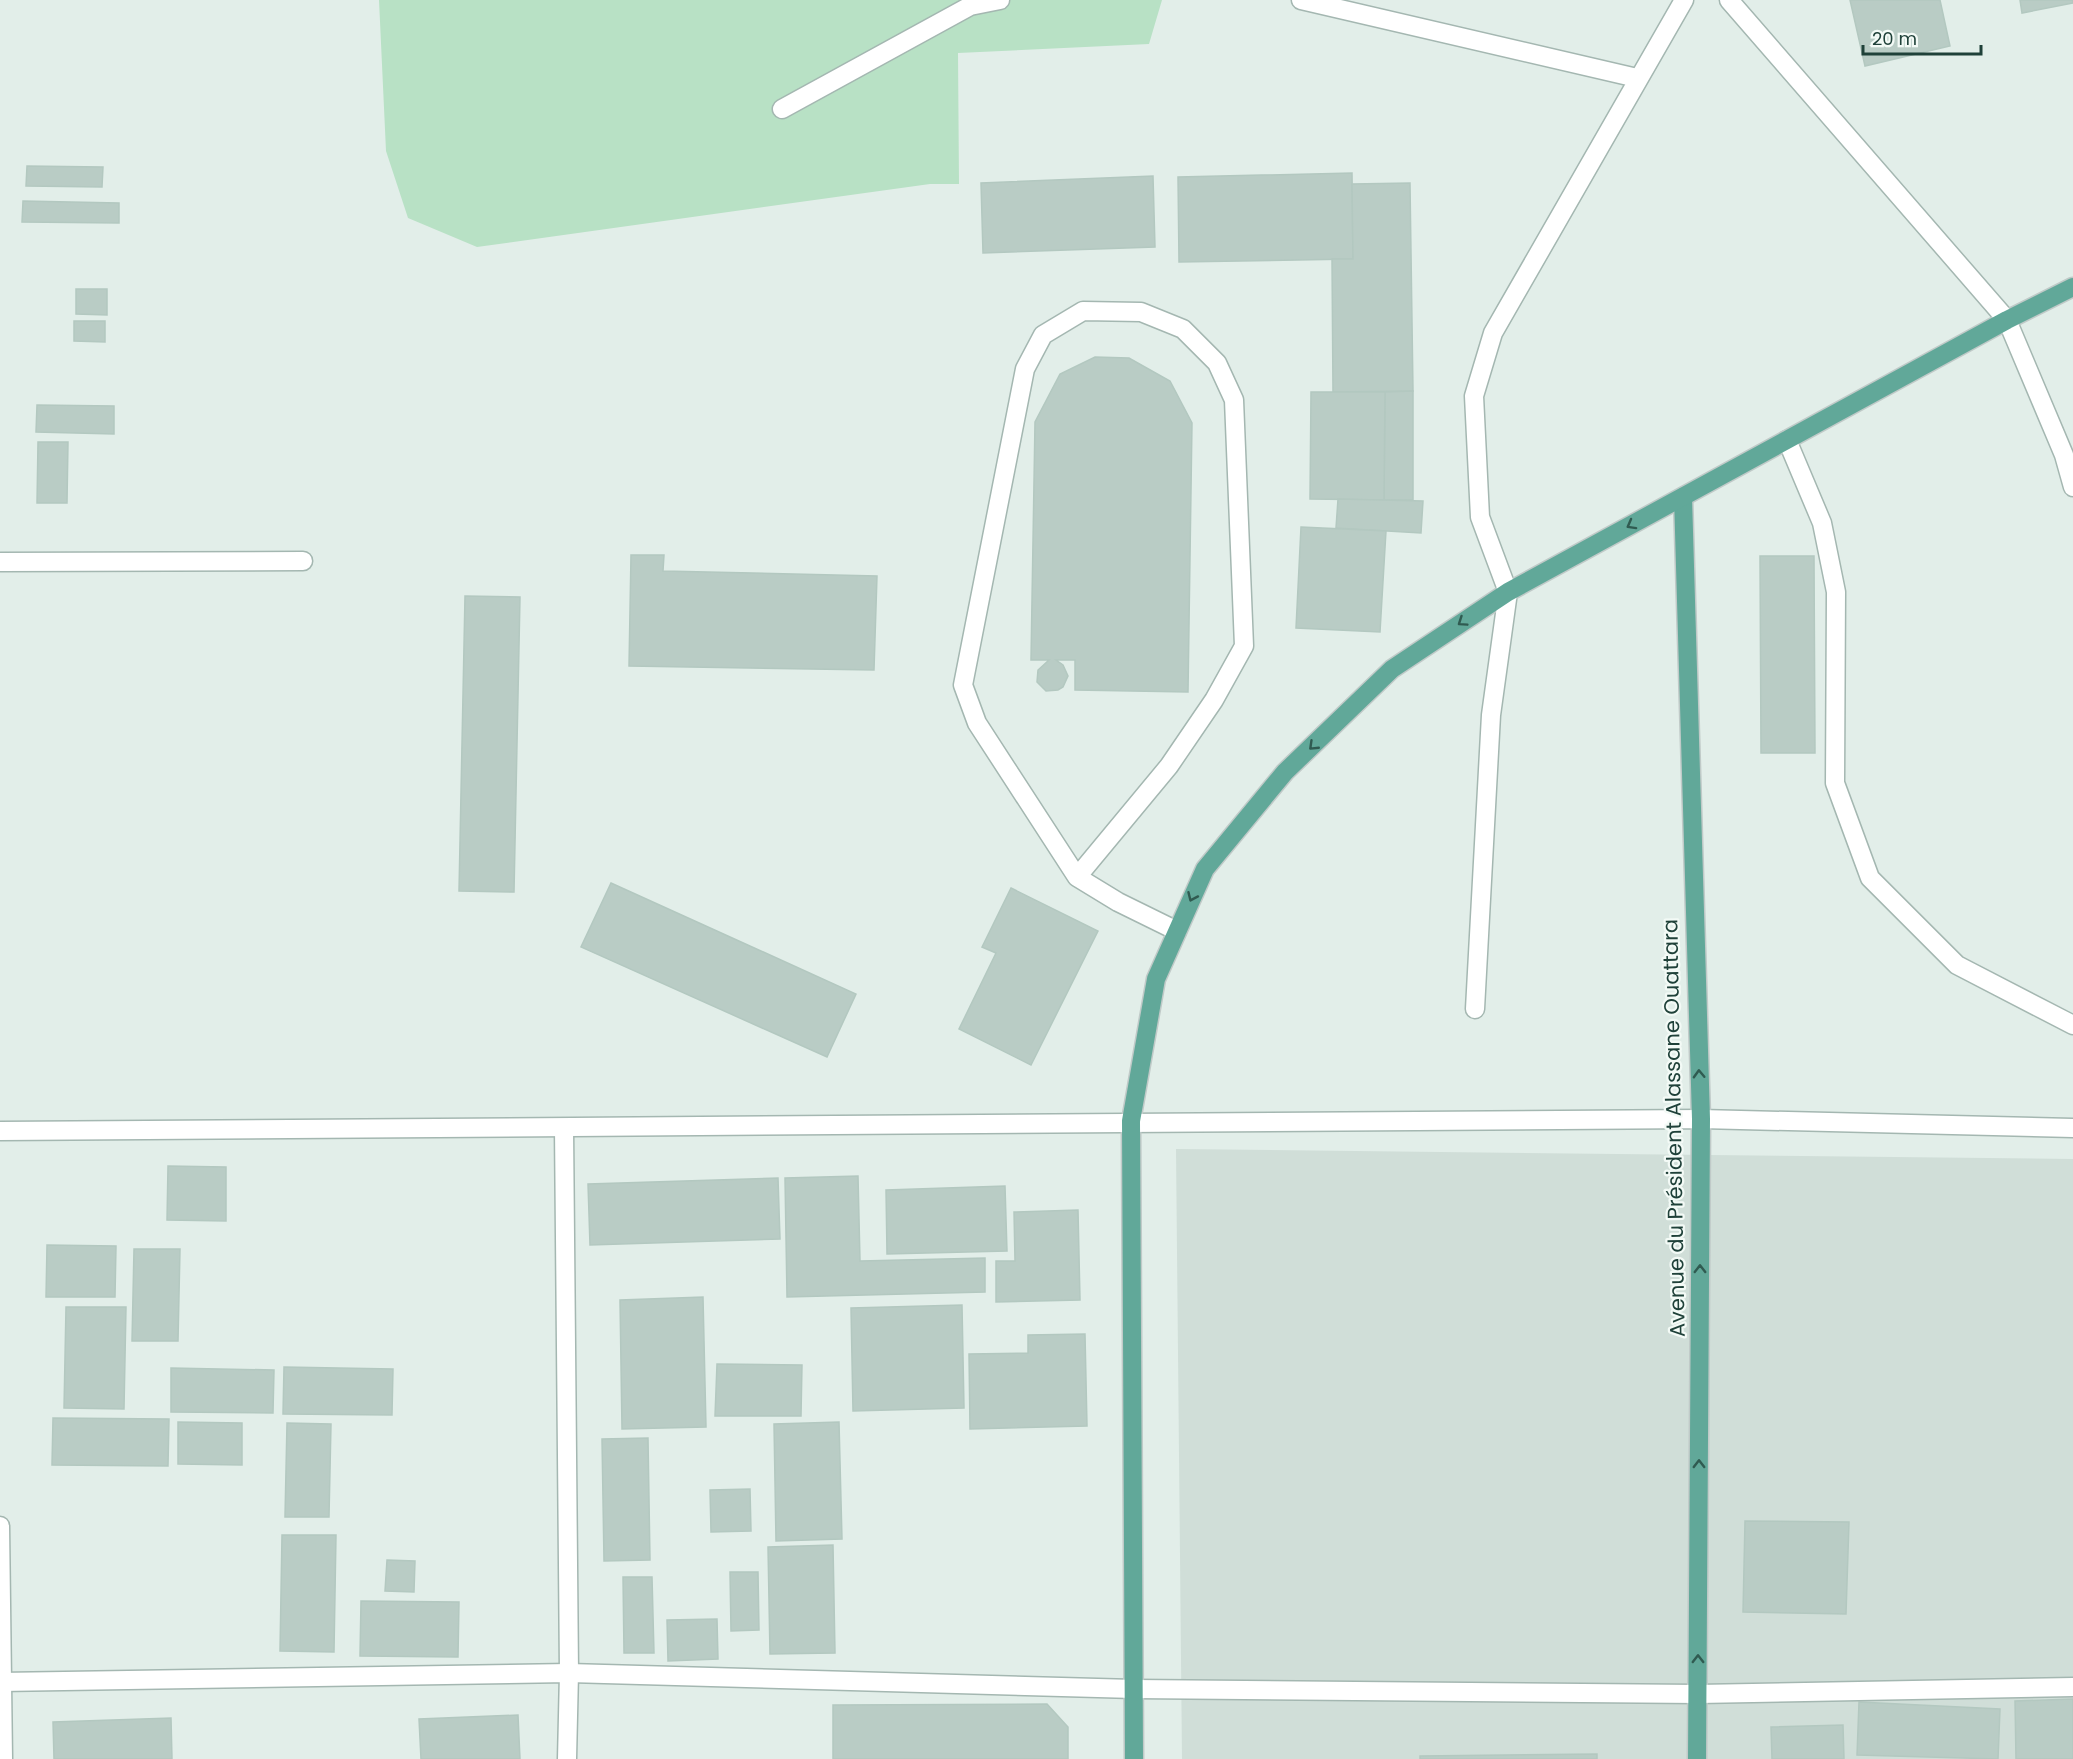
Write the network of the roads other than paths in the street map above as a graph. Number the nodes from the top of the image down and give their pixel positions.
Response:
1 (1000, 0) edge
2 (1301, 0) edge
3 (1684, 0) edge
4 (1729, 0) edge
5 (1637, 78) junction
6 (782, 109) dead end
7 (2073, 287) edge
8 (2007, 320) junction
9 (1787, 440) junction
10 (2073, 487) edge
11 (1683, 497) junction
12 (303, 561) dead end
13 (0, 562) edge
14 (1508, 592) junction
15 (1077, 877) junction
16 (1177, 931) junction
17 (1475, 1009) dead end
18 (2073, 1025) edge
19 (1701, 1119) junction
20 (1131, 1121) junction
21 (564, 1128) junction
22 (2073, 1128) edge
23 (0, 1131) edge
24 (0, 1526) edge
25 (569, 1673) junction
26 (1, 1682) edge
27 (2073, 1687) edge
28 (1134, 1689) junction
29 (1698, 1694) junction
30 (3, 1759) edge
31 (567, 1759) edge
32 (1134, 1759) edge
33 (1697, 1759) edge

1 - 6 street
2 - 5 street
3 - 5 street
4 - 8 street
5 - 14 street
7 - 8 main road
8 - 9 main road
8 - 10 street
9 - 11 main road
9 - 18 street
11 -> 14 main road
19 -> 11 main road, Avenue du Président Alassane Ouattara
12 - 13 street
14 -> 16 main road
14 - 17 street
15 - 15 street
15 - 16 street
16 - 20 main road
19 - 20 street
19 - 22 street
29 -> 19 main road, Avenue du Président Alassane Ouattara
20 - 21 street
20 - 28 main road
21 - 23 street
21 - 25 street
24 - 26 street
25 - 26 street
25 - 28 street
25 - 31 street
26 - 30 street
27 - 29 street
28 - 29 street
28 - 32 main road
29 - 33 main road, Avenue du Président Alassane Ouattara

